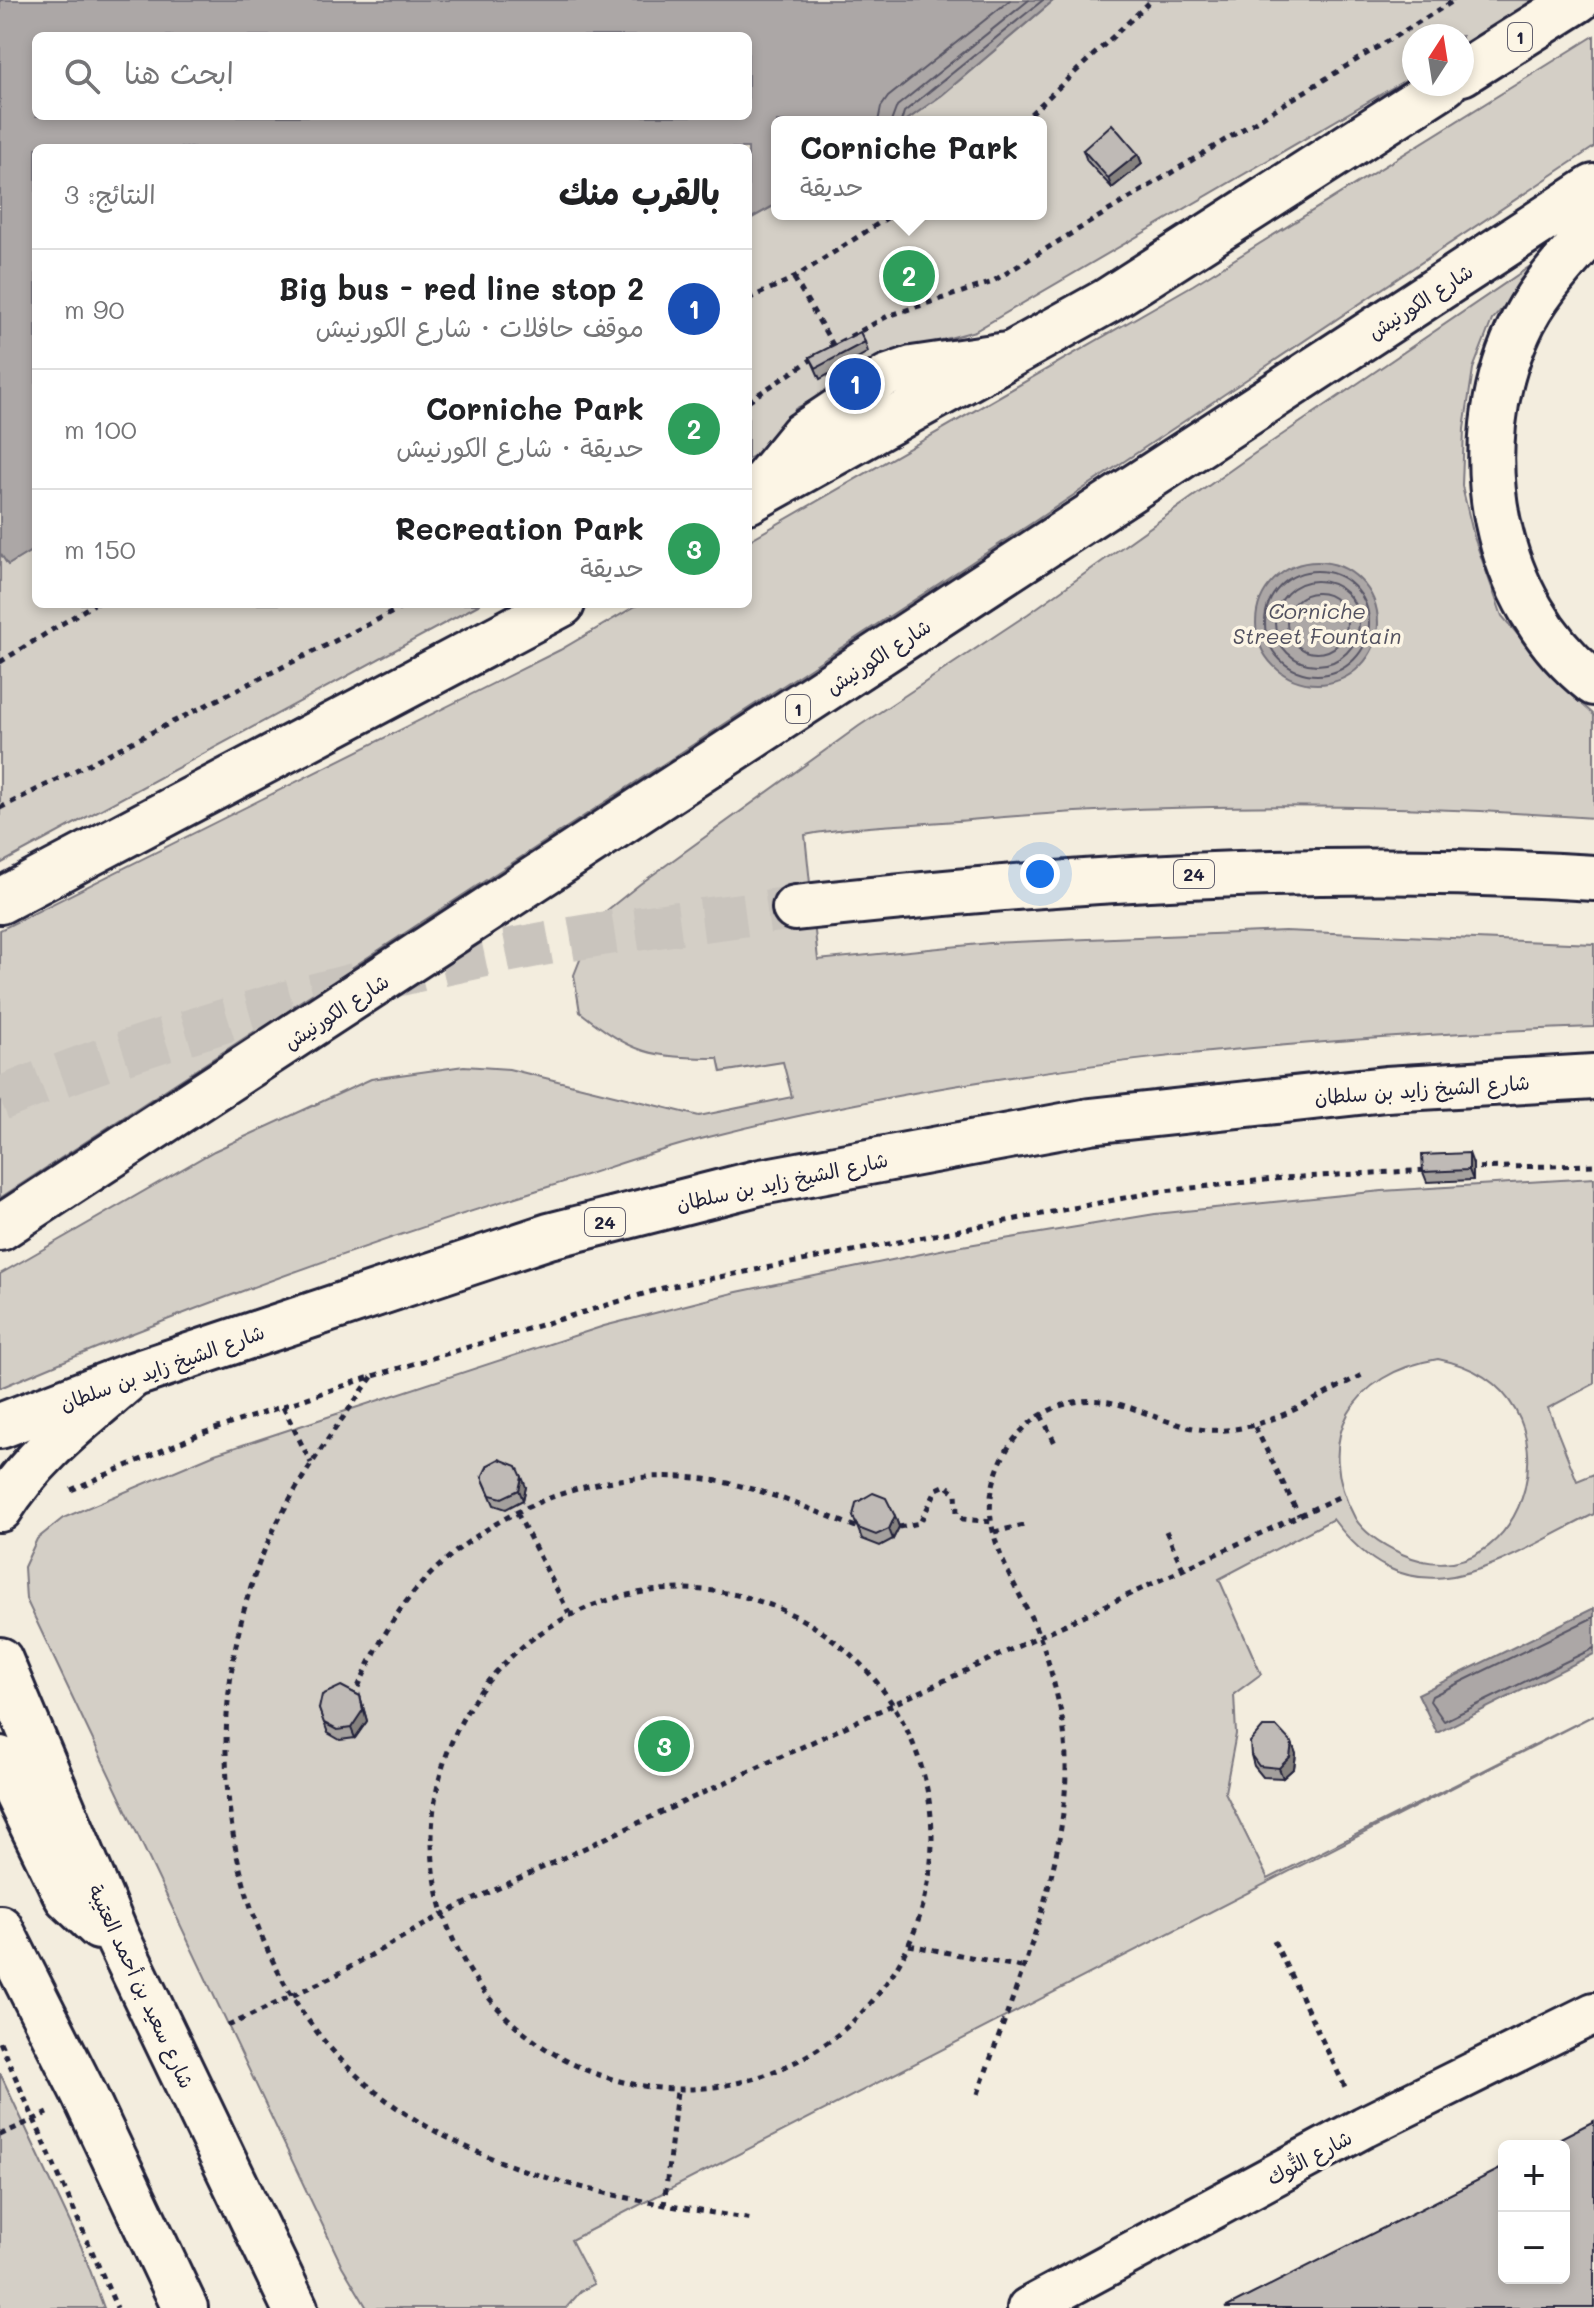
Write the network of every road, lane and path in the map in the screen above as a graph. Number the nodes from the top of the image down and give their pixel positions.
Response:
1 (1152, 0) edge
2 (1455, 0) edge
3 (1578, 0) edge
4 (1474, 65) edge
5 (1426, 96) edge
6 (1028, 116) edge
7 (1594, 187) edge
8 (884, 220) edge
9 (1594, 229) edge
10 (794, 278) junction
11 (752, 297) edge
12 (833, 345) junction
13 (752, 398) edge
14 (752, 498) edge
15 (88, 608) edge
16 (401, 608) edge
17 (554, 608) edge
18 (0, 662) edge
19 (1594, 683) edge
20 (0, 808) edge
21 (1594, 878) edge
22 (0, 901) edge
23 (795, 908) tunnel mouth
24 (1592, 1078) edge
25 (1594, 1165) edge
26 (1441, 1169) edge
27 (1457, 1169) edge
28 (0, 1228) edge
29 (132, 1375) junction
30 (1362, 1375) dead end
31 (373, 1376) junction
32 (283, 1407) junction
33 (1041, 1415) junction
34 (0, 1426) edge
35 (1255, 1427) junction
36 (1057, 1447) dead end
37 (311, 1463) junction
38 (65, 1492) dead end
39 (1343, 1495) dead end
40 (0, 1509) edge
41 (517, 1513) junction
42 (1299, 1515) junction
43 (992, 1522) junction
44 (1024, 1525) dead end
45 (856, 1527) edge
46 (899, 1527) dead end
47 (1166, 1531) dead end
48 (994, 1532) junction
49 (1183, 1569) junction
50 (569, 1613) junction
51 (1039, 1635) junction
52 (0, 1660) edge
53 (353, 1698) edge
54 (892, 1703) junction
55 (0, 1759) edge
56 (445, 1913) junction
57 (0, 1928) edge
58 (116, 1935) junction
59 (1274, 1941) dead end
60 (909, 1945) junction
61 (1021, 1967) junction
62 (294, 1997) junction
63 (1594, 2013) edge
64 (228, 2026) dead end
65 (0, 2042) edge
66 (677, 2091) junction
67 (84, 2094) junction
68 (978, 2094) dead end
69 (36, 2118) junction
70 (1364, 2127) junction
71 (0, 2135) edge
72 (664, 2206) junction
73 (753, 2219) dead end
74 (170, 2288) edge
75 (117, 2308) edge
76 (185, 2308) edge
77 (295, 2308) edge
78 (1028, 2308) edge

1 - 6 path
2 - 12 path
3 - 4 main road, 1
5 - 14 main road
7 - 28 main road, شارع الكورنيش / 1
8 - 10 path
9 - 19 main road
10 - 11 path
10 - 12 path
12 - 13 path
15 - 18 path
16 - 20 path
17 - 22 main road
21 - 23 main road, 24
24 - 29 main road, شارع الشيخ زايد بن سلطان / 24
25 - 27 path
26 - 31 path
29 - 34 main road, شارع الشيخ زايد بن سلطان / 24
29 - 40 main road
30 - 35 path
31 - 32 path
31 - 37 path
32 - 37 path
32 - 38 path
33 - 35 path
33 - 36 path
33 - 43 path
35 - 42 path
37 - 62 path
39 - 42 path
41 - 45 path
41 - 50 path
41 - 53 path
42 - 49 path
43 - 46 path
43 - 48 path
44 - 48 path
47 - 49 path
48 - 51 path
49 - 51 path
50 - 54 path
50 - 56 path
51 - 54 path
51 - 61 path
52 - 58 main road, شارع سعيد بن أحمد العتيبة
54 - 56 path
54 - 60 path
55 - 58 main road
56 - 62 path
56 - 66 path
57 - 67 main road
58 - 77 main road, شارع سعيد بن أحمد العتيبة
59 - 70 path
60 - 61 path
60 - 66 path
61 - 68 path
62 - 64 path
62 - 72 path
63 - 70 street, شارع التُّوك
65 - 69 path
66 - 72 path
67 - 69 path
67 - 74 main road
69 - 71 path
69 - 75 path
70 - 78 street, شارع التُّوك
72 - 73 path
74 - 76 main road

